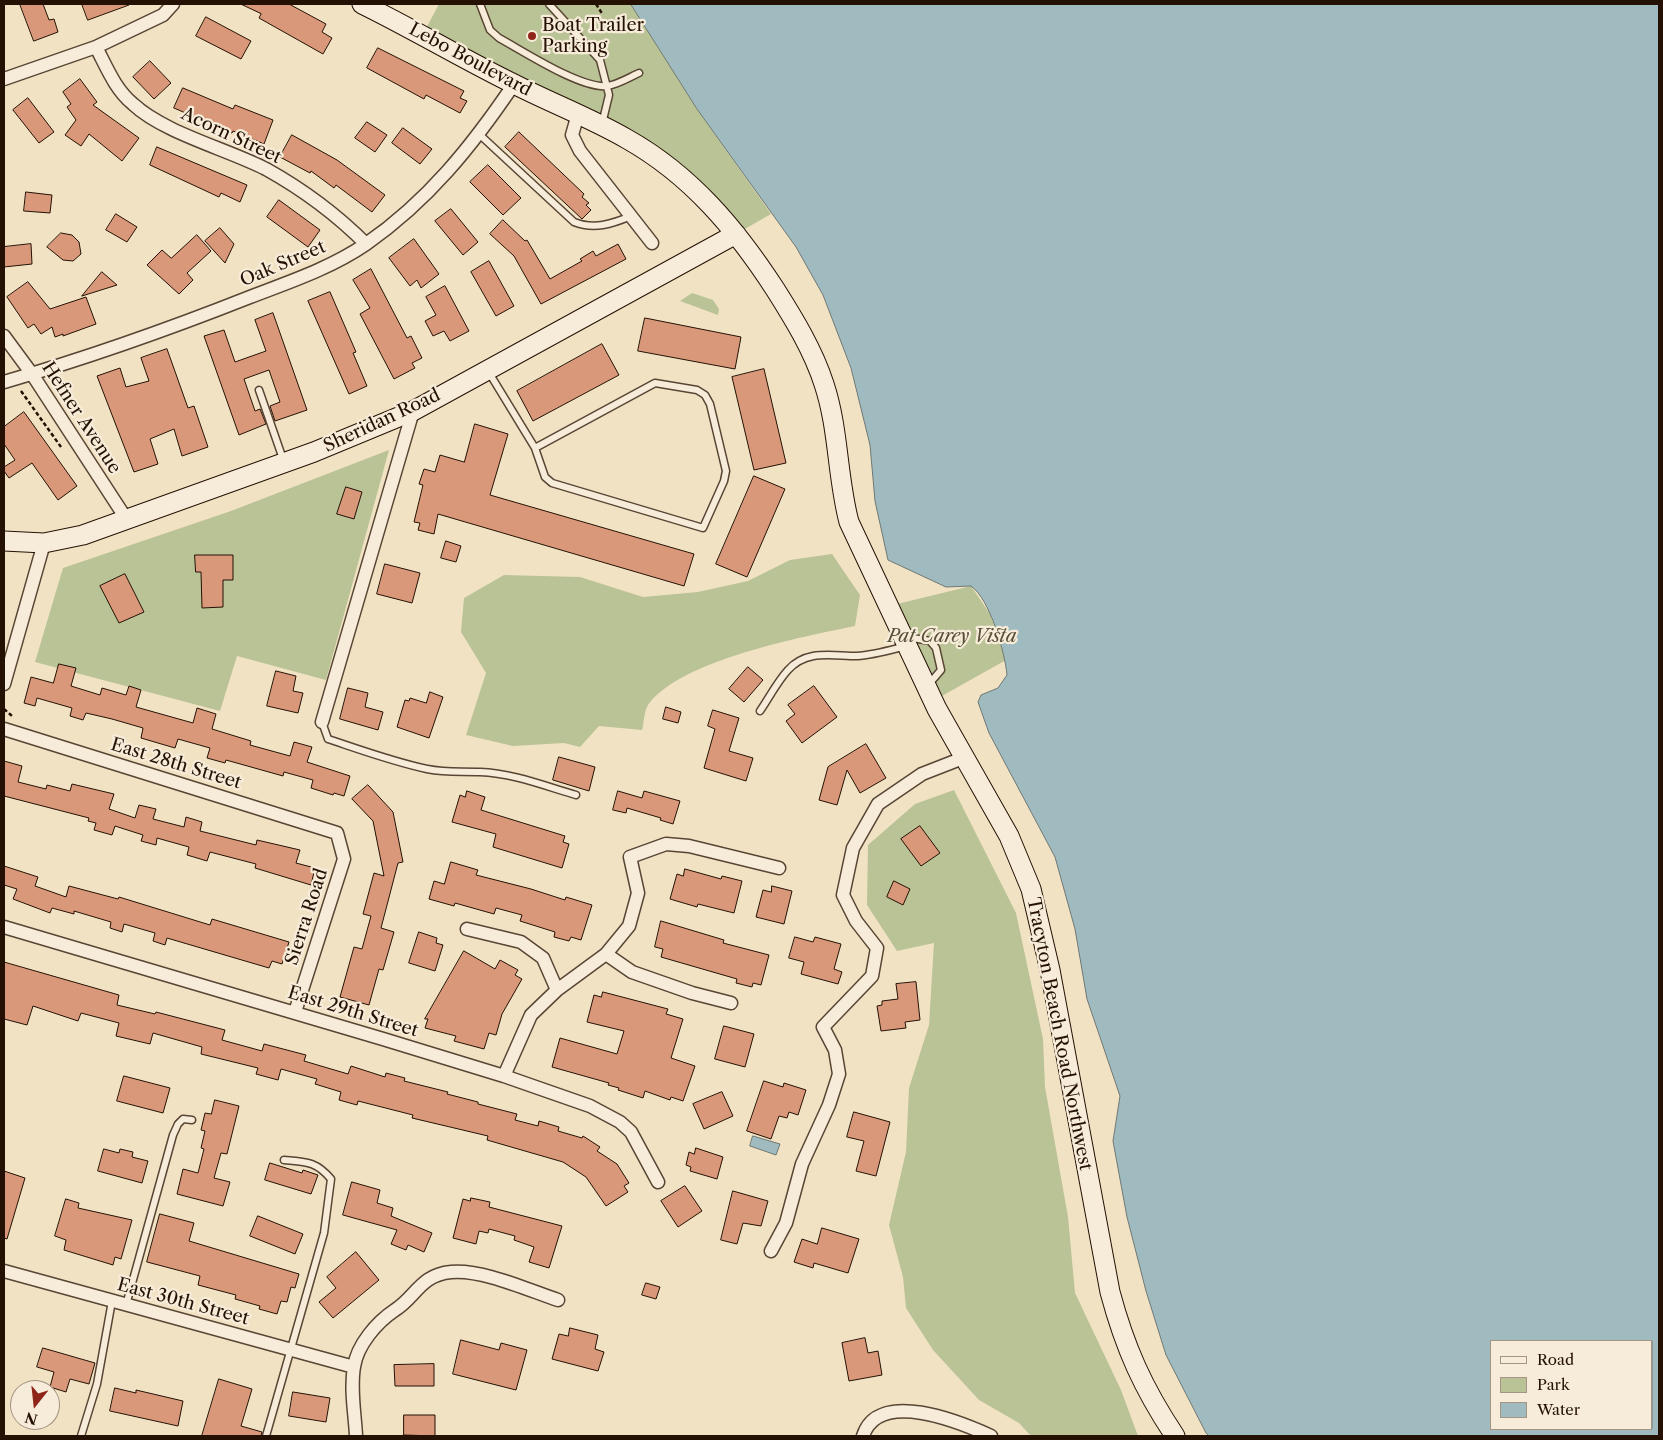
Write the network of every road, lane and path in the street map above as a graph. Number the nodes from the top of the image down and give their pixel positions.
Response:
1 (173, 4) edge
2 (362, 4) edge
3 (480, 4) edge
4 (549, 4) edge
5 (596, 4) edge
6 (604, 15) dead end
7 (96, 47) junction
8 (639, 73) dead end
9 (4, 79) edge
10 (514, 84) junction
11 (608, 86) junction
12 (578, 114) junction
13 (601, 125) junction
14 (480, 135) junction
15 (632, 216) junction
16 (736, 234) junction
17 (652, 243) dead end
18 (366, 244) junction
19 (4, 336) edge
20 (487, 370) junction
21 (32, 374) junction
22 (8, 381) edge
23 (259, 390) dead end
24 (412, 411) junction
25 (62, 448) dead end
26 (535, 448) junction
27 (284, 463) junction
28 (127, 520) junction
29 (4, 541) edge
30 (44, 542) junction
31 (905, 641) junction
32 (4, 684) edge
33 (760, 711) dead end
34 (322, 722) joint
35 (4, 729) edge
36 (963, 758) junction
37 (576, 795) dead end
38 (337, 833) joint
39 (779, 868) dead end
40 (4, 927) edge
41 (467, 929) dead end
42 (606, 954) junction
43 (557, 990) junction
44 (731, 1004) dead end
45 (295, 1012) junction
46 (504, 1076) junction
47 (192, 1120) dead end
48 (284, 1160) dead end
49 (658, 1182) dead end
50 (772, 1251) dead end
51 (4, 1271) edge
52 (558, 1300) dead end
53 (112, 1301) junction
54 (126, 1305) junction
55 (290, 1350) junction
56 (354, 1367) junction
57 (81, 1436) edge
58 (266, 1436) edge
59 (356, 1436) edge
60 (863, 1436) edge
61 (990, 1436) edge
62 (1175, 1436) edge

1 - 7 street
2 - 10 main road, Lebo Boulevard
3 - 11 lane
4 - 11 lane
5 - 6 path
7 - 9 street
7 - 18 street, Acorn Street
8 - 11 lane
10 - 12 main road, Lebo Boulevard
10 - 14 street, Oak Street
11 - 13 lane
12 - 13 main road, Lebo Boulevard
12 - 15 street
13 - 16 main road, Lebo Boulevard
14 - 15 lane
14 - 18 street, Oak Street
15 - 17 street
16 - 20 main road, Sheridan Road
16 - 31 main road, Tracyton Beach Road Northwest
18 - 21 street, Oak Street
19 - 21 street, Hefner Avenue
20 - 24 main road, Sheridan Road
20 - 26 lane
21 - 22 street, Oak Street
21 - 28 street, Hefner Avenue
22 - 25 path
23 - 27 lane
24 - 27 main road, Sheridan Road
24 - 34 street
26 - 26 lane
27 - 28 main road, Sheridan Road
28 - 30 main road, Sheridan Road
29 - 30 main road, Sheridan Road
30 - 32 street
31 - 33 lane
31 - 36 main road, Tracyton Beach Road Northwest
34 - 37 lane
35 - 38 street, East 28th Street
36 - 50 street
36 - 62 main road, Tracyton Beach Road Northwest
38 - 45 street, Sierra Road
39 - 42 street
40 - 45 street, East 29th Street
41 - 43 street
42 - 43 street
42 - 44 street
43 - 46 street
45 - 46 street, East 29th Street
46 - 49 street, East 29th Street
47 - 54 lane
48 - 55 lane
51 - 53 street, East 30th Street
52 - 56 street
53 - 54 street, East 30th Street
53 - 57 lane
54 - 55 street, East 30th Street
55 - 56 street, East 30th Street
55 - 58 lane
56 - 59 street
60 - 61 street

